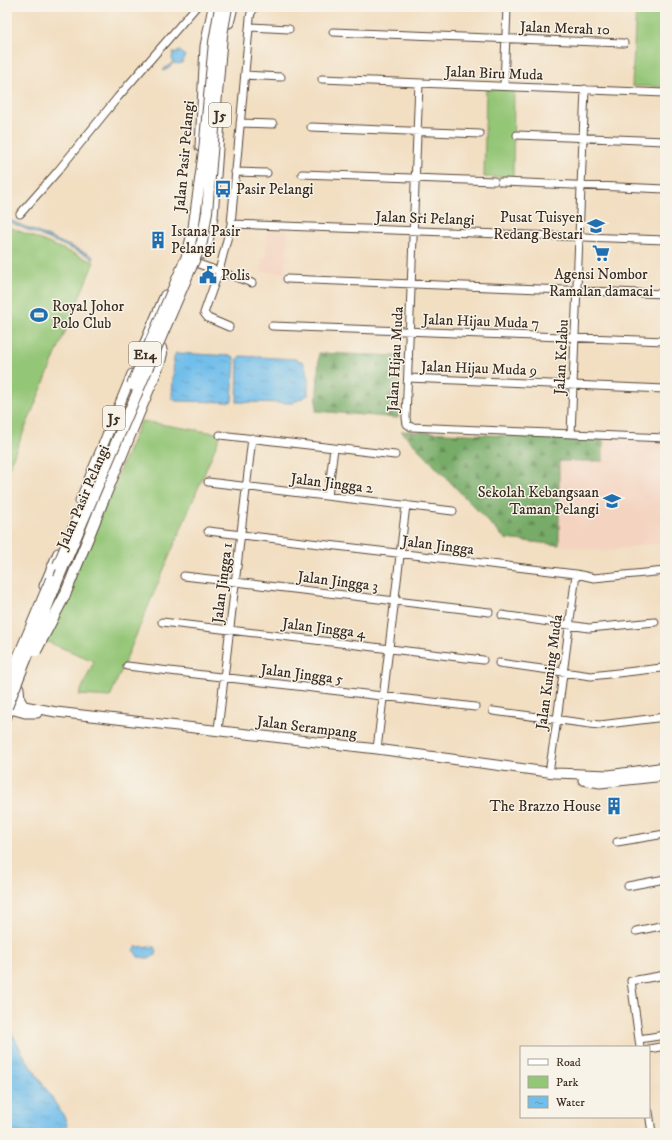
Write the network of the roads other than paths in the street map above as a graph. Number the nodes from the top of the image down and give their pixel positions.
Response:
1 (196, 7) edge
2 (214, 7) edge
3 (220, 7) edge
4 (255, 7) edge
5 (507, 7) edge
6 (230, 9) edge
7 (250, 27) junction
8 (288, 29) dead end
9 (334, 32) dead end
10 (506, 39) junction
11 (624, 43) dead end
12 (245, 74) junction
13 (280, 77) dead end
14 (322, 80) dead end
15 (419, 83) junction
16 (504, 86) junction
17 (585, 89) junction
18 (665, 93) edge
19 (240, 123) junction
20 (273, 124) dead end
21 (311, 127) dead end
22 (418, 131) junction
23 (480, 134) dead end
24 (517, 135) dead end
25 (583, 137) junction
26 (665, 141) edge
27 (236, 172) junction
28 (267, 173) dead end
29 (302, 174) dead end
30 (416, 178) junction
31 (581, 185) junction
32 (665, 189) edge
33 (20, 214) dead end
34 (231, 224) junction
35 (414, 230) junction
36 (579, 237) junction
37 (665, 240) edge
38 (181, 258) junction
39 (198, 264) junction
40 (219, 271) junction
41 (287, 278) dead end
42 (252, 283) dead end
43 (412, 283) junction
44 (577, 290) junction
45 (665, 294) edge
46 (272, 326) dead end
47 (229, 327) dead end
48 (410, 331) junction
49 (575, 338) junction
50 (665, 341) edge
51 (161, 348) junction
52 (408, 378) junction
53 (573, 385) junction
54 (665, 389) edge
55 (571, 434) junction
56 (220, 435) dead end
57 (252, 438) junction
58 (665, 438) edge
59 (334, 448) junction
60 (395, 455) dead end
61 (208, 482) dead end
62 (247, 486) junction
63 (328, 496) junction
64 (406, 505) junction
65 (453, 511) dead end
66 (208, 531) dead end
67 (241, 535) junction
68 (401, 554) junction
69 (665, 571) edge
70 (576, 574) junction
71 (184, 576) dead end
72 (235, 582) junction
73 (395, 601) junction
74 (489, 612) dead end
75 (502, 615) dead end
76 (162, 622) dead end
77 (655, 622) dead end
78 (569, 625) junction
79 (230, 630) junction
80 (389, 649) junction
81 (483, 660) dead end
82 (26, 663) junction
83 (498, 663) dead end
84 (127, 666) dead end
85 (662, 668) dead end
86 (563, 672) junction
87 (224, 678) junction
88 (7, 680) edge
89 (7, 684) edge
90 (19, 688) junction
91 (384, 696) junction
92 (24, 706) junction
93 (475, 707) dead end
94 (8, 709) edge
95 (493, 711) dead end
96 (56, 712) junction
97 (665, 717) edge
98 (557, 720) junction
99 (218, 730) junction
100 (377, 749) junction
101 (665, 767) edge
102 (552, 773) junction
103 (665, 776) edge
104 (665, 834) edge
105 (617, 842) dead end
106 (665, 879) edge
107 (628, 886) dead end
108 (665, 925) edge
109 (636, 931) dead end
110 (665, 975) edge
111 (665, 1035) edge
112 (639, 1039) junction
113 (640, 1046) edge
114 (665, 1046) edge
115 (650, 1049) edge
116 (650, 1118) edge
117 (652, 1133) edge

1 - 33 street
2 - 6 main road
2 - 38 main road, Jalan Pasir Pelangi / J5
3 - 89 highway, E14, bridge
4 - 7 street
5 - 10 street
6 - 39 main road, Jalan Pasir Pelangi / J5
6 - 82 highway, E14, bridge
7 - 8 street
7 - 12 street
9 - 10 street, Jalan Merah 10
10 - 11 street, Jalan Merah 10
10 - 16 street
12 - 13 street
12 - 19 street
14 - 15 street, Jalan Biru Muda
15 - 16 street, Jalan Biru Muda
15 - 22 street, Jalan Hijau Muda
16 - 17 street, Jalan Biru Muda
17 - 18 street, Jalan Biru Muda
17 - 25 street, Jalan Kelabu
19 - 20 street
19 - 27 street
21 - 22 street
22 - 23 street
22 - 30 street, Jalan Hijau Muda
24 - 25 street
25 - 26 street
25 - 31 street, Jalan Kelabu
27 - 28 street
27 - 34 street
29 - 30 street
30 - 31 street
30 - 35 street, Jalan Hijau Muda
31 - 32 street
31 - 36 street, Jalan Kelabu
34 - 35 street, Jalan Sri Pelangi
34 - 40 street
35 - 36 street, Jalan Sri Pelangi
35 - 43 street, Jalan Hijau Muda
36 - 37 street, Jalan Sri Pelangi
36 - 44 street, Jalan Kelabu
38 - 39 street
38 - 88 main road, Jalan Pasir Pelangi / J5
39 - 40 street
39 - 51 main road, Jalan Pasir Pelangi / J5
40 - 42 street
40 - 47 street
41 - 43 street
43 - 44 street
43 - 48 street, Jalan Hijau Muda
44 - 45 street
44 - 49 street, Jalan Kelabu
46 - 48 street, Jalan Hijau Muda 7
48 - 49 street, Jalan Hijau Muda 7
48 - 52 street, Jalan Hijau Muda
49 - 50 street, Jalan Hijau Muda 7
49 - 53 street, Jalan Kelabu
51 - 82 highway, bridge
51 - 90 main road, Jalan Pasir Pelangi / J5
52 - 53 street, Jalan Hijau Muda 9
52 - 55 street, Jalan Hijau Muda
53 - 54 street, Jalan Hijau Muda 9
53 - 55 street, Jalan Kelabu
55 - 58 street, Jalan Hijau Muda
56 - 57 street
57 - 59 street
57 - 62 street, Jalan Jingga 1
59 - 60 street
59 - 63 street
61 - 62 street, Jalan Jingga 2
62 - 63 street, Jalan Jingga 2
62 - 67 street, Jalan Jingga 1
63 - 64 street, Jalan Jingga 2
64 - 65 street, Jalan Jingga 2
64 - 68 street
66 - 67 street, Jalan Jingga
67 - 68 street, Jalan Jingga
67 - 72 street, Jalan Jingga 1
68 - 70 street, Jalan Jingga
68 - 73 street
69 - 70 street, Jalan Jingga
70 - 78 street, Jalan Kuning Muda
71 - 72 street, Jalan Jingga 3
72 - 73 street, Jalan Jingga 3
72 - 79 street, Jalan Jingga 1
73 - 74 street, Jalan Jingga 3
73 - 80 street
75 - 78 street
76 - 79 street, Jalan Jingga 4
77 - 78 street
78 - 86 street, Jalan Kuning Muda
79 - 80 street, Jalan Jingga 4
79 - 87 street, Jalan Jingga 1
80 - 81 street, Jalan Jingga 4
80 - 91 street
82 - 94 highway, E14, bridge
83 - 86 street
84 - 87 street, Jalan Jingga 5
85 - 86 street
86 - 98 street, Jalan Kuning Muda
87 - 91 street, Jalan Jingga 5
87 - 99 street, Jalan Jingga 1
90 - 92 main road
90 - 94 main road, Jalan Pasir Pelangi / J5
91 - 93 street, Jalan Jingga 5
91 - 100 street
92 - 94 main road, Jalan Serampang
92 - 96 main road, Jalan Serampang
94 - 96 main road, Jalan Serampang
95 - 98 street
96 - 99 main road, Jalan Serampang
97 - 98 street
98 - 102 street, Jalan Kuning Muda
99 - 100 main road, Jalan Serampang
100 - 102 main road, Jalan Serampang
101 - 102 main road, Jalan Serampang
102 - 103 main road, Jalan Serampang
104 - 105 street
106 - 107 street
108 - 109 street
110 - 112 street
111 - 112 street
112 - 113 street
114 - 115 street
116 - 117 street

